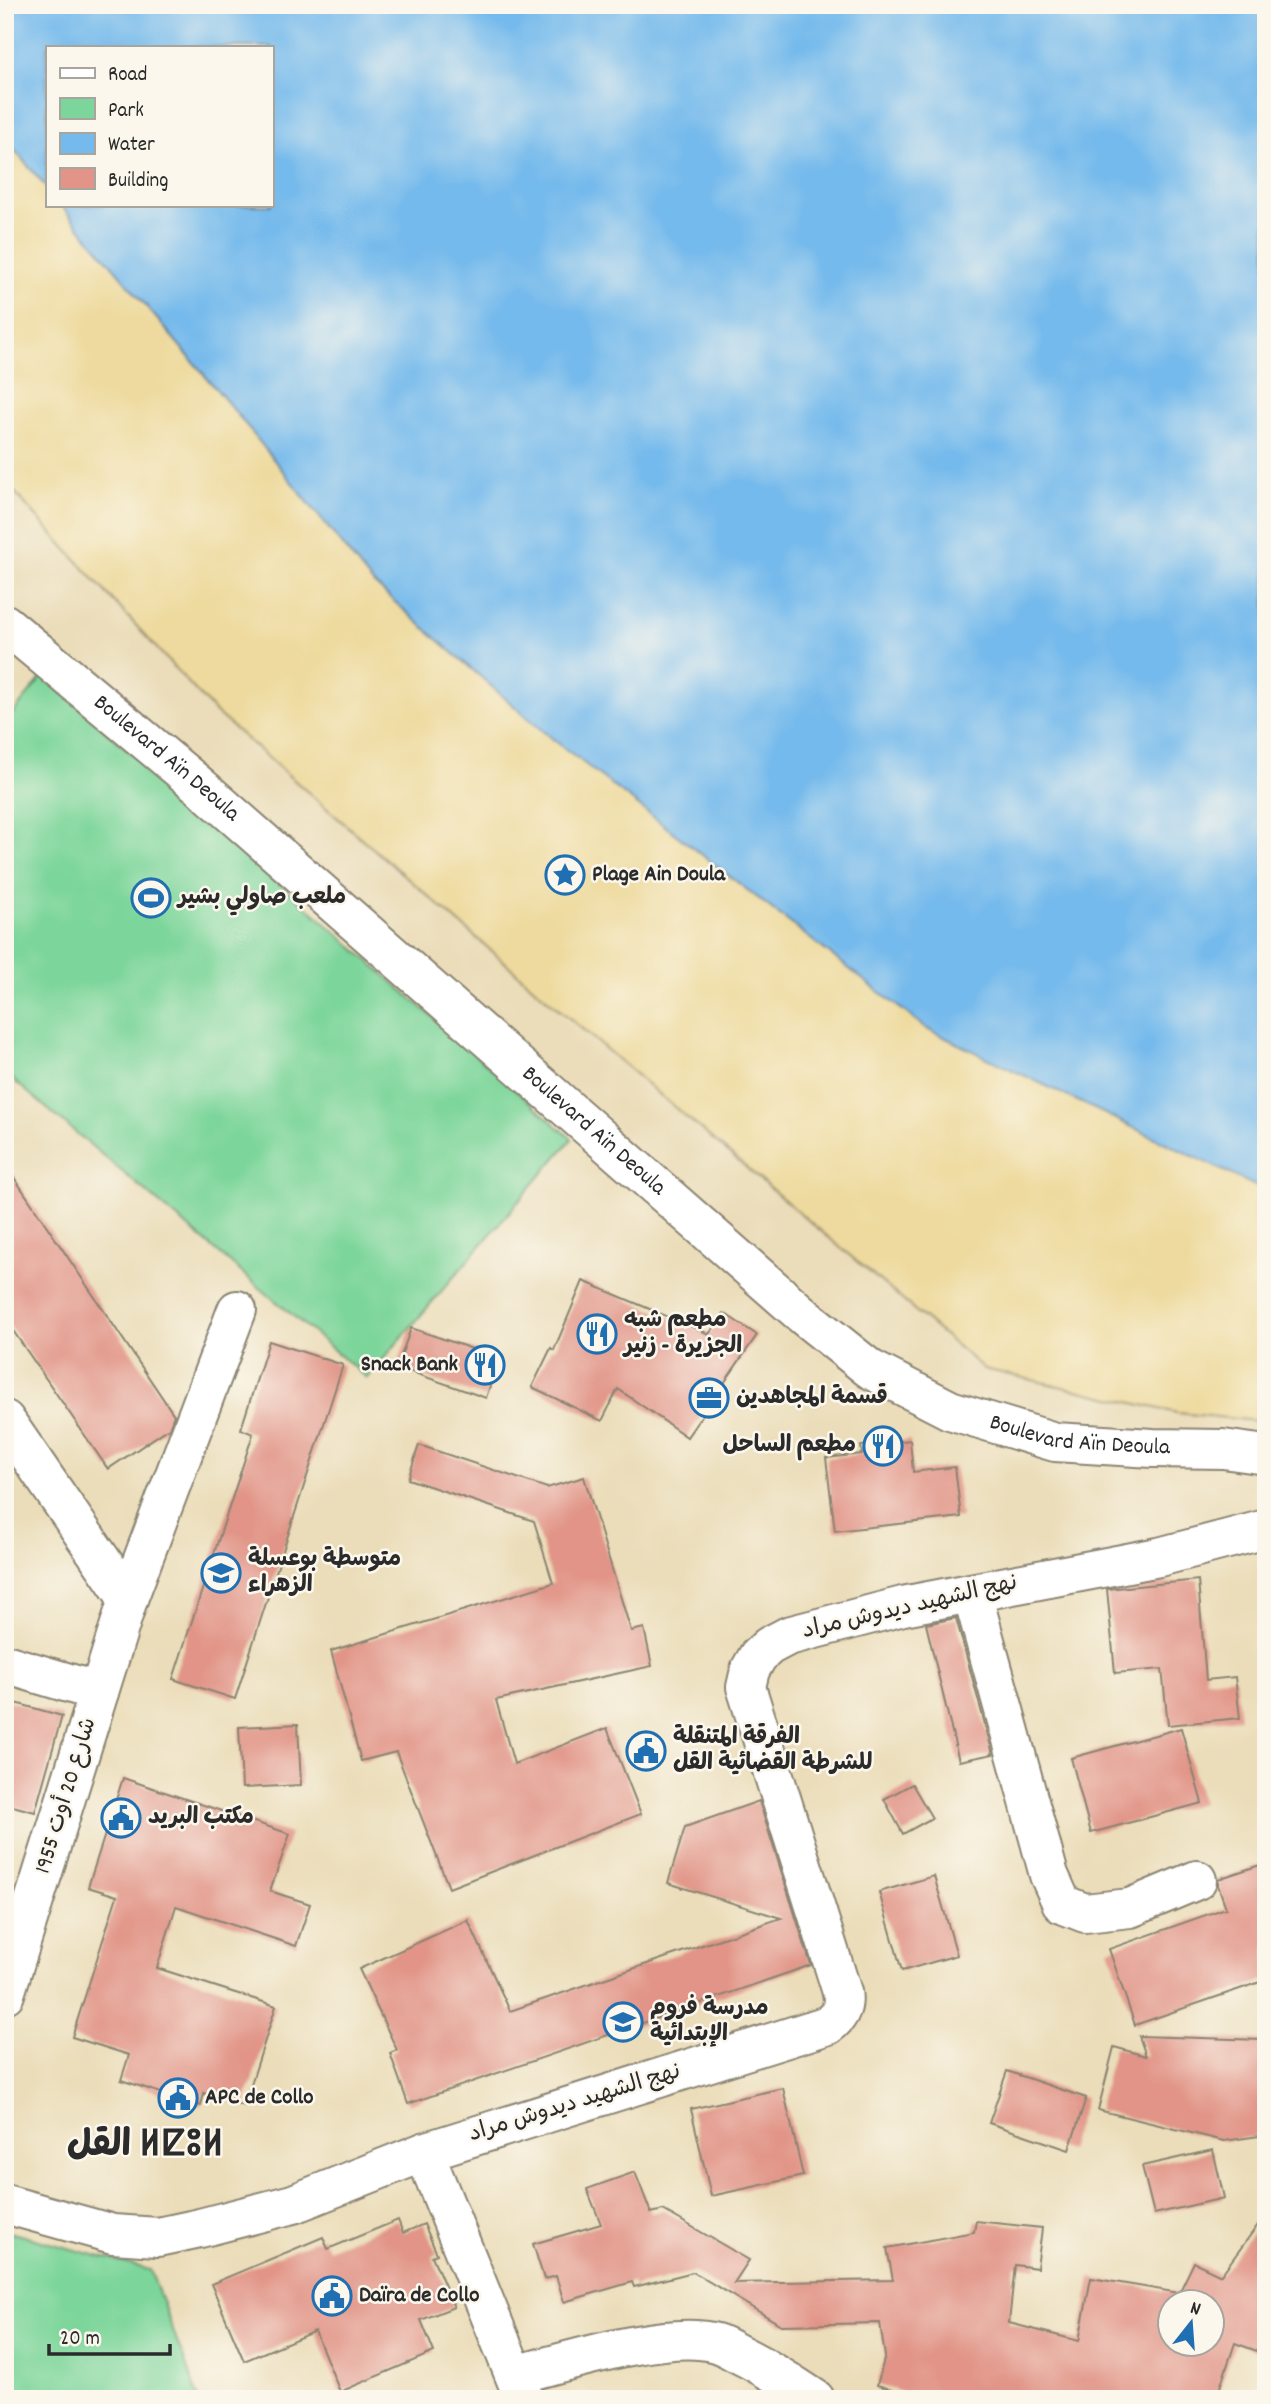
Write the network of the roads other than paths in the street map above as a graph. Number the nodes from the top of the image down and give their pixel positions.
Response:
1 (5, 624) edge
2 (237, 1310) dead end
3 (5, 1420) edge
4 (1266, 1455) edge
5 (1266, 1529) edge
6 (972, 1592) junction
7 (128, 1599) junction
8 (5, 1664) edge
9 (99, 1692) junction
10 (1197, 1880) dead end
11 (5, 1994) edge
12 (424, 2152) junction
13 (5, 2204) edge
14 (520, 2387) edge
15 (816, 2399) edge

1 - 4 street, Boulevard Aïn Deoula
2 - 7 street, شارع 20 أوت 1955
3 - 7 street
5 - 6 street, نهج الشهيد ديدوش مراد
6 - 10 street
6 - 12 street, نهج الشهيد ديدوش مراد
7 - 9 street, شارع 20 أوت 1955
8 - 9 street
9 - 11 street, شارع 20 أوت 1955
12 - 13 street, نهج الشهيد ديدوش مراد
12 - 14 street
14 - 15 street

